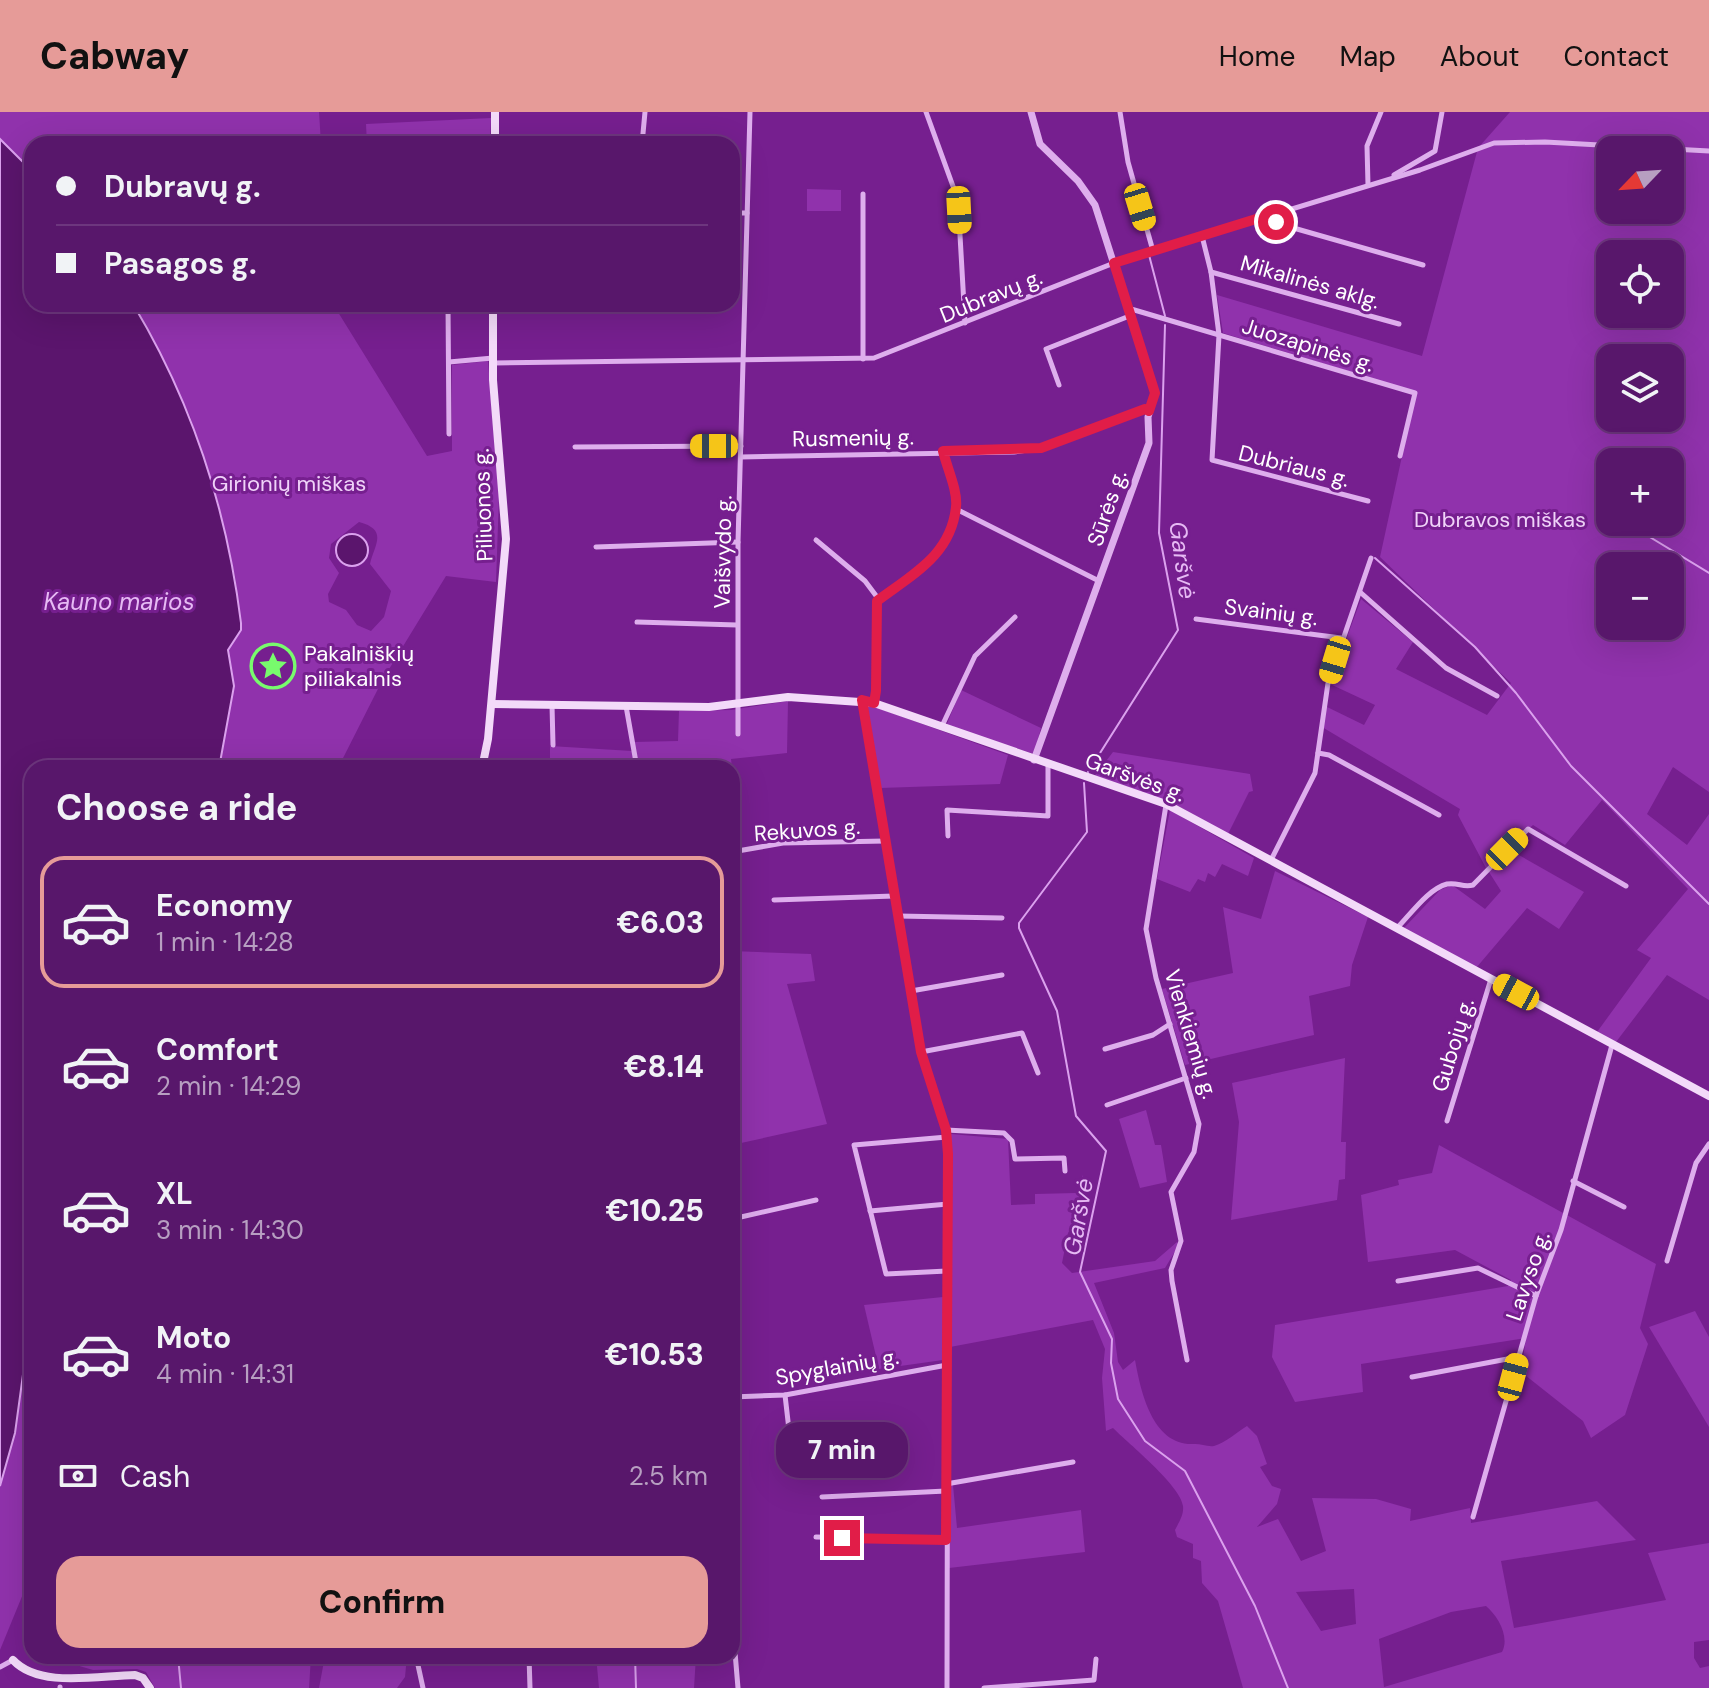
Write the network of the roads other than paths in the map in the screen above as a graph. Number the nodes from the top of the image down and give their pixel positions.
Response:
1 (495, 112) edge
2 (645, 112) edge
3 (750, 112) edge
4 (926, 112) edge
5 (1031, 112) edge
6 (1120, 112) edge
7 (1381, 112) edge
8 (1442, 112) edge
9 (495, 136) edge
10 (643, 136) edge
11 (1709, 151) edge
12 (1390, 178) junction
13 (1368, 185) junction
14 (863, 194) dead end
15 (740, 213) edge
16 (747, 213) junction
17 (1269, 215) junction
18 (1202, 236) junction
19 (1153, 251) junction
20 (1114, 263) junction
21 (1423, 265) dead end
22 (1211, 272) junction
23 (448, 312) edge
24 (493, 312) edge
25 (1132, 312) junction
26 (965, 323) junction
27 (1399, 324) dead end
28 (1219, 335) junction
29 (744, 359) junction
30 (863, 359) junction
31 (493, 361) junction
32 (449, 362) junction
33 (1059, 385) dead end
34 (1149, 411) junction
35 (449, 434) dead end
36 (741, 446) junction
37 (575, 447) dead end
38 (943, 451) junction
39 (1400, 456) dead end
40 (741, 457) junction
41 (1368, 501) dead end
42 (956, 509) junction
43 (816, 540) dead end
44 (738, 542) junction
45 (596, 547) dead end
46 (1371, 558) dead end
47 (1100, 582) junction
48 (1360, 592) junction
49 (877, 601) junction
50 (1015, 617) dead end
51 (1196, 619) dead end
52 (637, 622) dead end
53 (737, 625) junction
54 (1341, 638) junction
55 (1497, 696) dead end
56 (862, 700) junction
57 (874, 703) junction
58 (492, 704) junction
59 (552, 705) junction
60 (736, 705) junction
61 (626, 706) junction
62 (942, 727) junction
63 (738, 734) dead end
64 (553, 745) dead end
65 (1318, 753) junction
66 (483, 760) edge
67 (636, 760) edge
68 (1034, 760) junction
69 (1048, 765) junction
70 (1166, 804) junction
71 (1439, 815) dead end
72 (948, 836) dead end
73 (885, 841) junction
74 (740, 851) edge
75 (1271, 861) junction
76 (1626, 886) dead end
77 (894, 896) junction
78 (774, 900) dead end
79 (898, 916) junction
80 (1002, 918) dead end
81 (1397, 928) junction
82 (1002, 975) dead end
83 (1491, 979) junction
84 (911, 991) junction
85 (1170, 1024) junction
86 (1612, 1044) junction
87 (1105, 1049) dead end
88 (921, 1052) junction
89 (1038, 1073) dead end
90 (1186, 1078) junction
91 (1709, 1096) edge
92 (1107, 1105) dead end
93 (1447, 1121) dead end
94 (947, 1134) junction
95 (1709, 1144) edge
96 (1065, 1171) dead end
97 (1573, 1181) junction
98 (816, 1200) dead end
99 (948, 1204) junction
100 (1624, 1207) dead end
101 (870, 1211) junction
102 (740, 1217) edge
103 (1667, 1261) dead end
104 (947, 1271) junction
105 (1398, 1281) dead end
106 (1536, 1296) junction
107 (1518, 1357) junction
108 (1187, 1360) dead end
109 (947, 1365) junction
110 (1412, 1377) dead end
111 (785, 1395) junction
112 (740, 1397) edge
113 (869, 1448) dead end
114 (1073, 1462) dead end
115 (946, 1488) junction
116 (822, 1497) dead end
117 (1473, 1517) dead end
118 (816, 1537) dead end
119 (946, 1540) junction
120 (1096, 1659) dead end
121 (13, 1660) joint
122 (418, 1664) edge
123 (529, 1664) edge
124 (736, 1664) edge
125 (0, 1667) edge
126 (60, 1688) edge
127 (150, 1688) edge
128 (423, 1688) edge
129 (530, 1688) edge
130 (738, 1688) edge
131 (947, 1688) edge
132 (984, 1688) edge

1 - 9 main road
2 - 10 street
3 - 16 street, Vaišvydo g.
4 - 26 street
5 - 20 street, Sūrės g.
6 - 19 street
7 - 13 street
8 - 12 street
11 - 12 street, Dubravų g.
12 - 13 street, Dubravų g.
13 - 17 street, Dubravų g.
14 - 30 street
15 - 16 street
16 - 29 street, Vaišvydo g.
17 - 18 street, Dubravų g.
17 - 21 street
18 - 19 street, Dubravų g.
18 - 22 street
19 - 20 street, Dubravų g.
20 - 25 street, Sūrės g.
20 - 26 street, Dubravų g.
22 - 27 street, Mikalinės aklg.
22 - 28 street
23 - 32 street
24 - 31 main road, Piliuonos g.
25 - 28 street, Juozapinės g.
25 - 33 street
25 - 34 street, Sūrės g.
26 - 30 street, Dubravų g.
28 - 39 street, Juozapinės g.
28 - 41 street, Dubriaus g.
29 - 30 street, Dubravų g.
29 - 31 street, Dubravų g.
29 - 36 street, Vaišvydo g.
31 - 32 street, Dubravų g.
31 - 58 main road, Piliuonos g.
32 - 35 street
34 - 38 street, Rusmenių g.
34 - 47 street, Sūrės g.
36 - 37 street
36 - 40 street, Vaišvydo g.
38 - 40 street, Rusmenių g.
38 - 42 street
40 - 44 street, Vaišvydo g.
42 - 47 street
42 - 49 street
43 - 49 street
44 - 45 street
44 - 53 street, Vaišvydo g.
46 - 48 street
47 - 68 street, Sūrės g.
48 - 54 street
48 - 55 street
49 - 57 street
50 - 62 street
51 - 54 street, Svainių g.
52 - 53 street
53 - 60 street, Vaišvydo g.
54 - 65 street
56 - 57 main road, Garšvės g.
56 - 60 main road, Garšvės g.
56 - 73 street
57 - 62 main road, Garšvės g.
58 - 59 main road, Garšvės g.
58 - 66 main road, Piliuonos g.
59 - 61 main road, Garšvės g.
59 - 64 street
60 - 61 main road, Garšvės g.
60 - 63 street, Vaišvydo g.
61 - 67 street
62 - 68 main road, Garšvės g.
65 - 71 street
65 - 75 street
68 - 69 main road, Garšvės g.
69 - 70 main road, Garšvės g.
69 - 72 street
70 - 75 main road, Garšvės g.
70 - 85 street, Vienkiemių g.
73 - 74 street, Rekuvos g.
73 - 77 street
75 - 81 main road, Garšvės g.
76 - 81 street
77 - 78 street
77 - 79 street
79 - 80 street
79 - 84 street
81 - 83 main road, Garšvės g.
82 - 84 street
83 - 86 main road, Garšvės g.
83 - 93 street, Gubojų g.
84 - 88 street
85 - 87 street
85 - 90 street, Vienkiemių g.
86 - 91 main road, Garšvės g.
86 - 97 street, Lavyso g.
88 - 89 street
88 - 94 street
90 - 92 street
90 - 108 street, Vienkiemių g.
94 - 96 street
94 - 99 street
94 - 101 street
95 - 103 street
97 - 100 street
97 - 106 street, Lavyso g.
98 - 102 street
99 - 101 street
99 - 104 street
101 - 104 street
104 - 109 street
105 - 106 street
106 - 107 street, Lavyso g.
107 - 110 street
107 - 117 street, Lavyso g.
109 - 111 street, Spyglainių g.
109 - 115 street
111 - 112 street, Spyglainių g.
111 - 113 street
114 - 115 street
115 - 116 street
115 - 119 street
118 - 119 street
119 - 131 street
120 - 132 street
121 - 125 street
121 - 126 main road
122 - 128 street
123 - 129 street
124 - 130 street
126 - 127 main road

